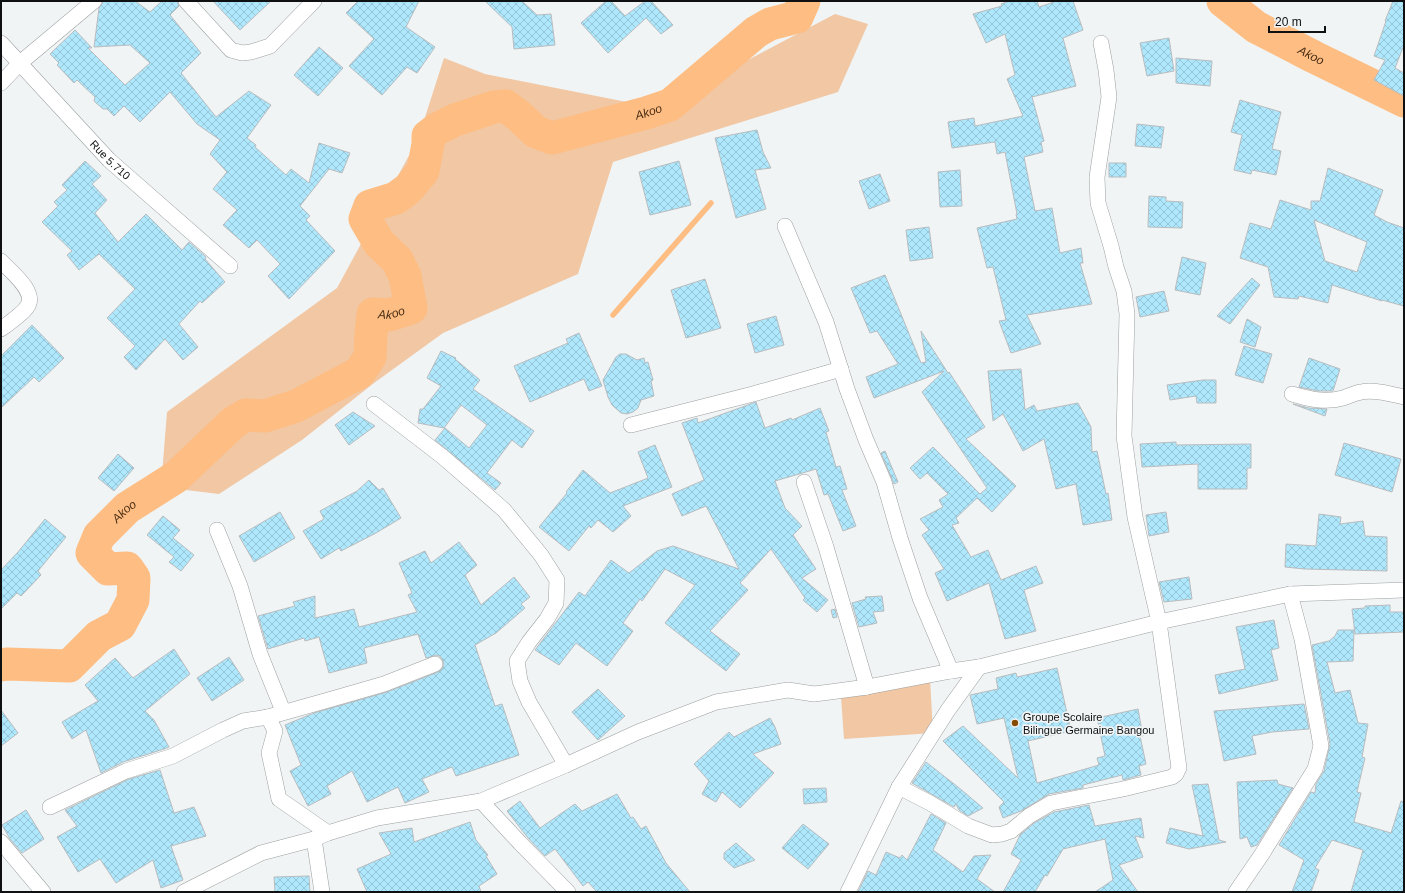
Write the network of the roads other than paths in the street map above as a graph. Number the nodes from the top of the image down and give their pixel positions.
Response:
1 (94, 1) edge
2 (186, 1) edge
3 (314, 1) edge
4 (1, 43) edge
5 (1101, 43) dead end
6 (20, 63) junction
7 (1, 83) edge
8 (785, 226) dead end
9 (1, 261) edge
10 (230, 266) dead end
11 (1, 329) edge
12 (841, 369) junction
13 (1292, 394) dead end
14 (1404, 397) edge
15 (374, 404) dead end
16 (631, 426) dead end
17 (804, 482) dead end
18 (217, 530) dead end
19 (1404, 590) edge
20 (1290, 594) junction
21 (1159, 622) junction
22 (435, 664) dead end
23 (979, 667) junction
24 (952, 671) junction
25 (867, 687) junction
26 (283, 711) junction
27 (268, 716) junction
28 (566, 765) junction
29 (900, 787) junction
30 (481, 801) junction
31 (50, 807) dead end
32 (321, 836) junction
33 (1, 842) edge
34 (43, 892) edge
35 (184, 892) edge
36 (322, 892) edge
37 (568, 892) edge
38 (848, 892) edge
39 (1236, 892) edge

1 - 6 street
2 - 3 street
4 - 6 street, Rue 5.710
5 - 21 street
6 - 7 street
6 - 10 street, Rue 5.710
8 - 12 street
9 - 11 street
12 - 16 street
12 - 24 street
13 - 14 street
15 - 28 street
17 - 25 street
18 - 26 street
19 - 20 street
20 - 21 street
20 - 39 street
21 - 23 street
21 - 29 street
22 - 26 street
23 - 24 street
23 - 29 street
24 - 25 street
25 - 28 street
26 - 27 street
27 - 31 street
27 - 32 street
28 - 30 street
29 - 38 street
30 - 32 street
30 - 37 street
32 - 35 street
32 - 36 street
33 - 34 street

